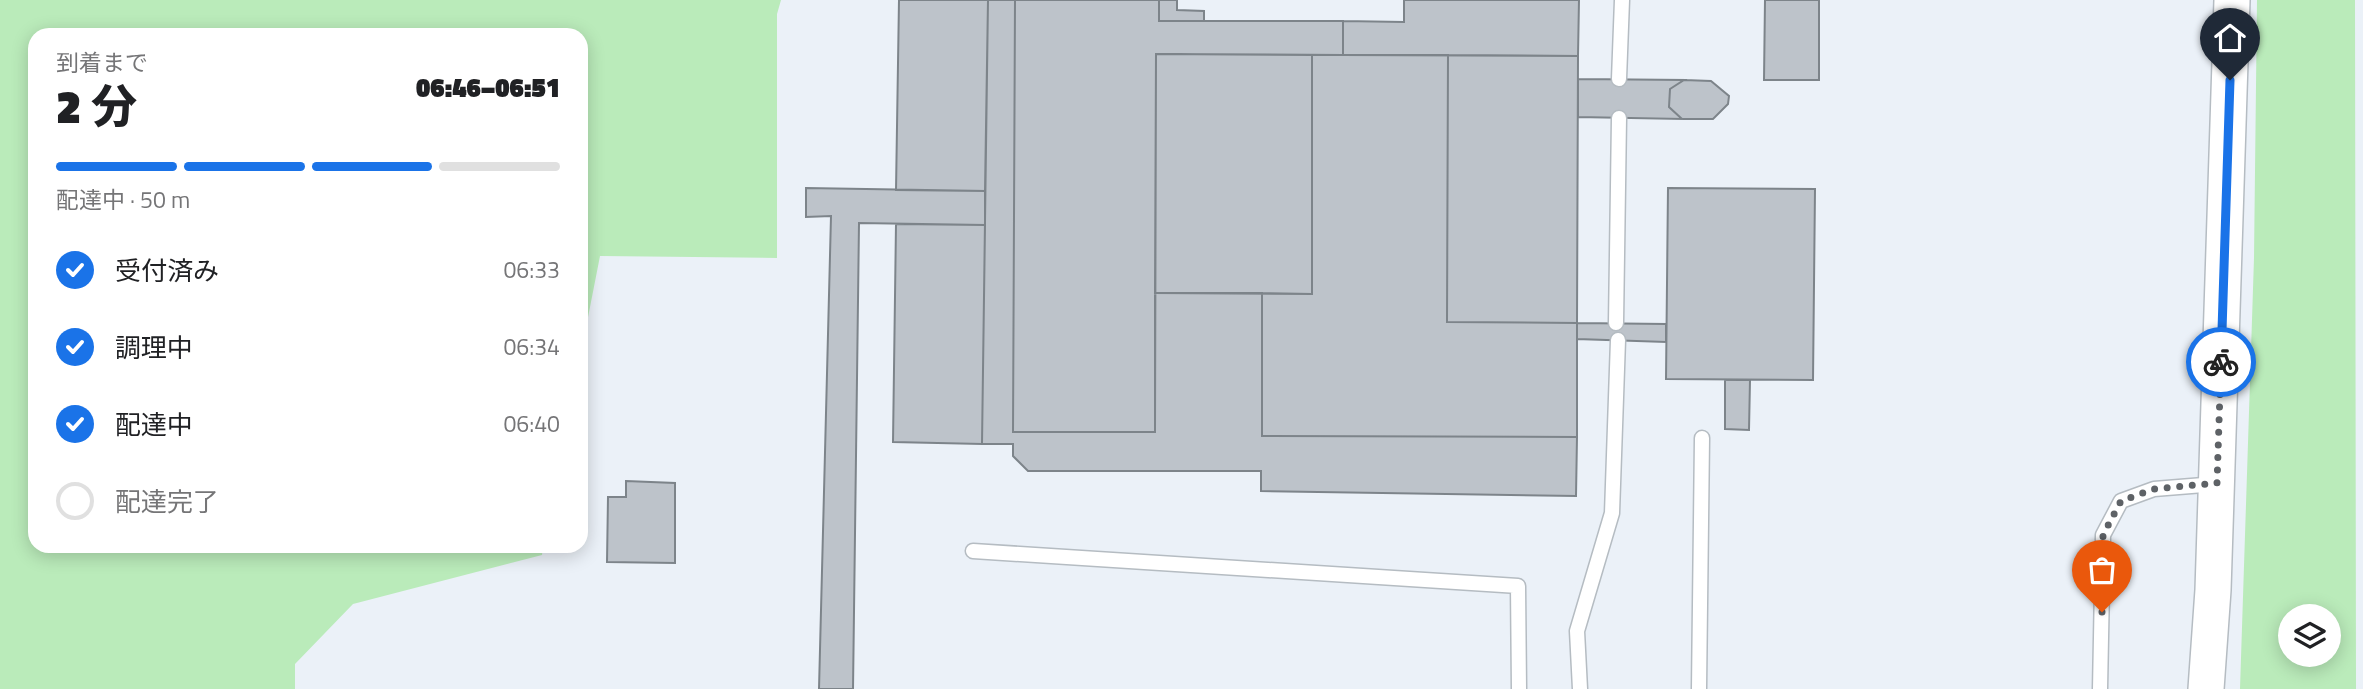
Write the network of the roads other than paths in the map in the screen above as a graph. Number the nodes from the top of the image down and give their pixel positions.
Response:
1 (1622, 0) edge
2 (2232, 0) edge
3 (1619, 79) dead end
4 (1619, 118) dead end
5 (1616, 323) dead end
6 (1618, 340) dead end
7 (1702, 438) dead end
8 (2217, 483) junction
9 (973, 551) dead end
10 (1519, 689) edge
11 (1580, 689) edge
12 (1699, 689) edge
13 (2100, 689) edge
14 (2206, 689) edge

1 - 3 lane
2 - 8 street
4 - 5 lane
6 - 11 lane
7 - 12 lane
8 - 13 lane
8 - 14 street
9 - 10 lane

